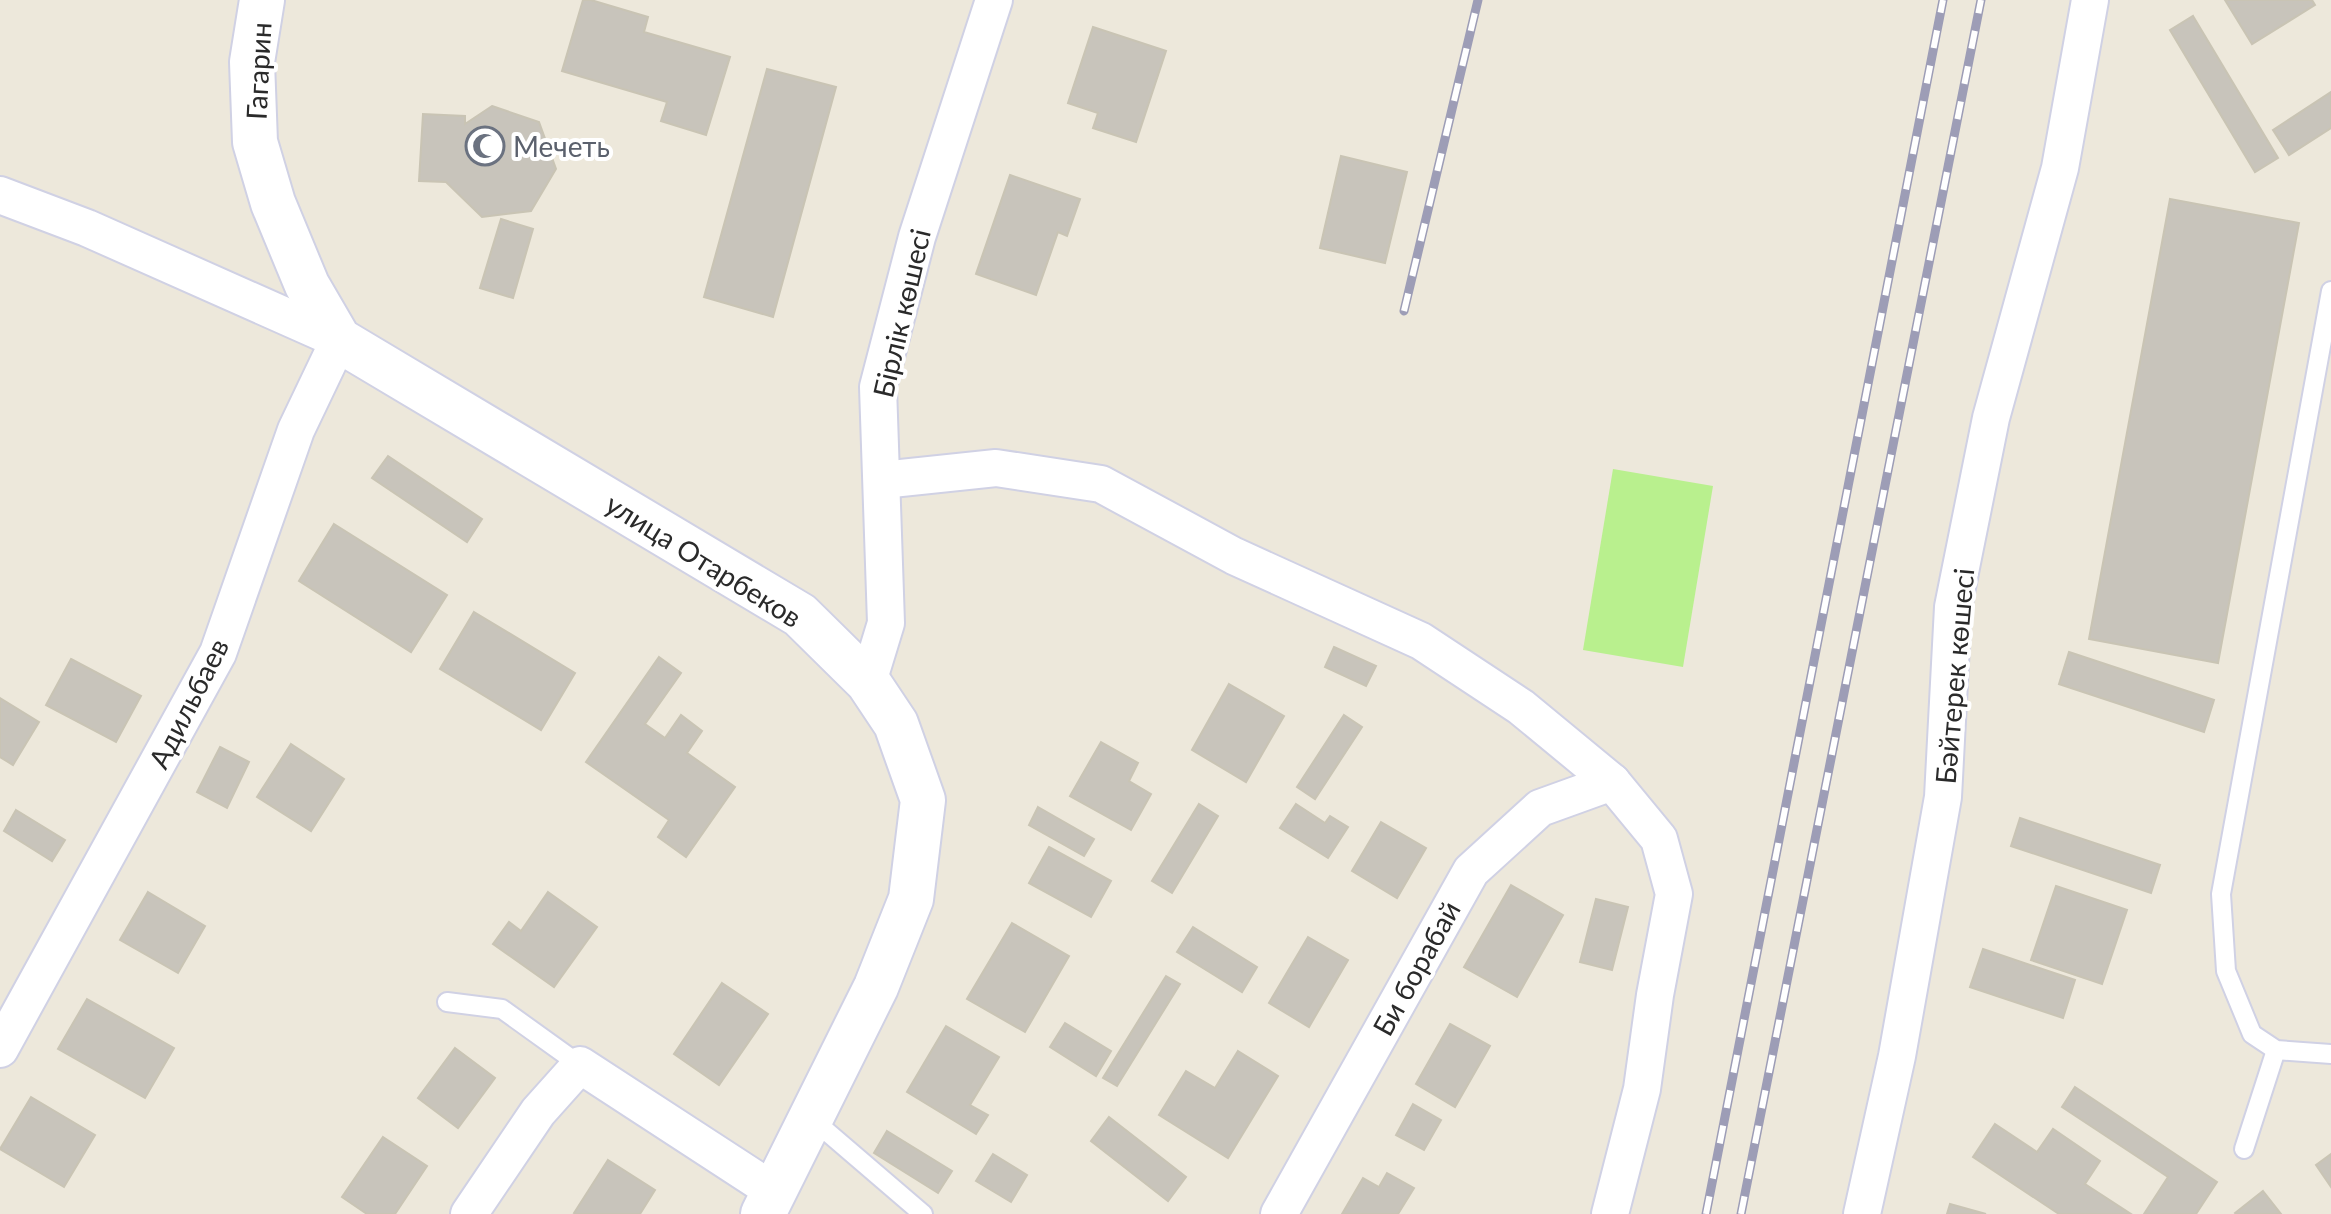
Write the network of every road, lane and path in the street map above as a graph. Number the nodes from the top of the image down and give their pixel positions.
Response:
1 (262, 0) edge
2 (994, 0) edge
3 (2090, 0) edge
4 (0, 195) edge
5 (2331, 291) edge
6 (339, 340) junction
7 (882, 480) junction
8 (868, 682) junction
9 (1612, 782) junction
10 (447, 1002) dead end
11 (0, 1049) edge
12 (2276, 1050) junction
13 (2331, 1054) edge
14 (580, 1065) junction
15 (811, 1118) junction
16 (2244, 1149) dead end
17 (769, 1203) edge
18 (469, 1214) edge
19 (923, 1214) edge
20 (1279, 1214) edge
21 (1610, 1214) edge
22 (1862, 1214) edge

1 - 6 main road, Гагарин
2 - 7 street, Бірлік көшесі
3 - 22 street, Бәйтерек көшесі
4 - 6 street
5 - 12 lane
6 - 8 main road, улица Отарбеков
6 - 11 street, Адильбаев
7 - 8 street, Бірлік көшесі
7 - 9 street
8 - 15 main road, улица Отарбеков
9 - 20 street, Би борабай
9 - 21 street
10 - 14 lane
12 - 13 lane
12 - 16 lane
14 - 17 street
14 - 18 street
15 - 17 main road, улица Отарбеков
15 - 19 lane

